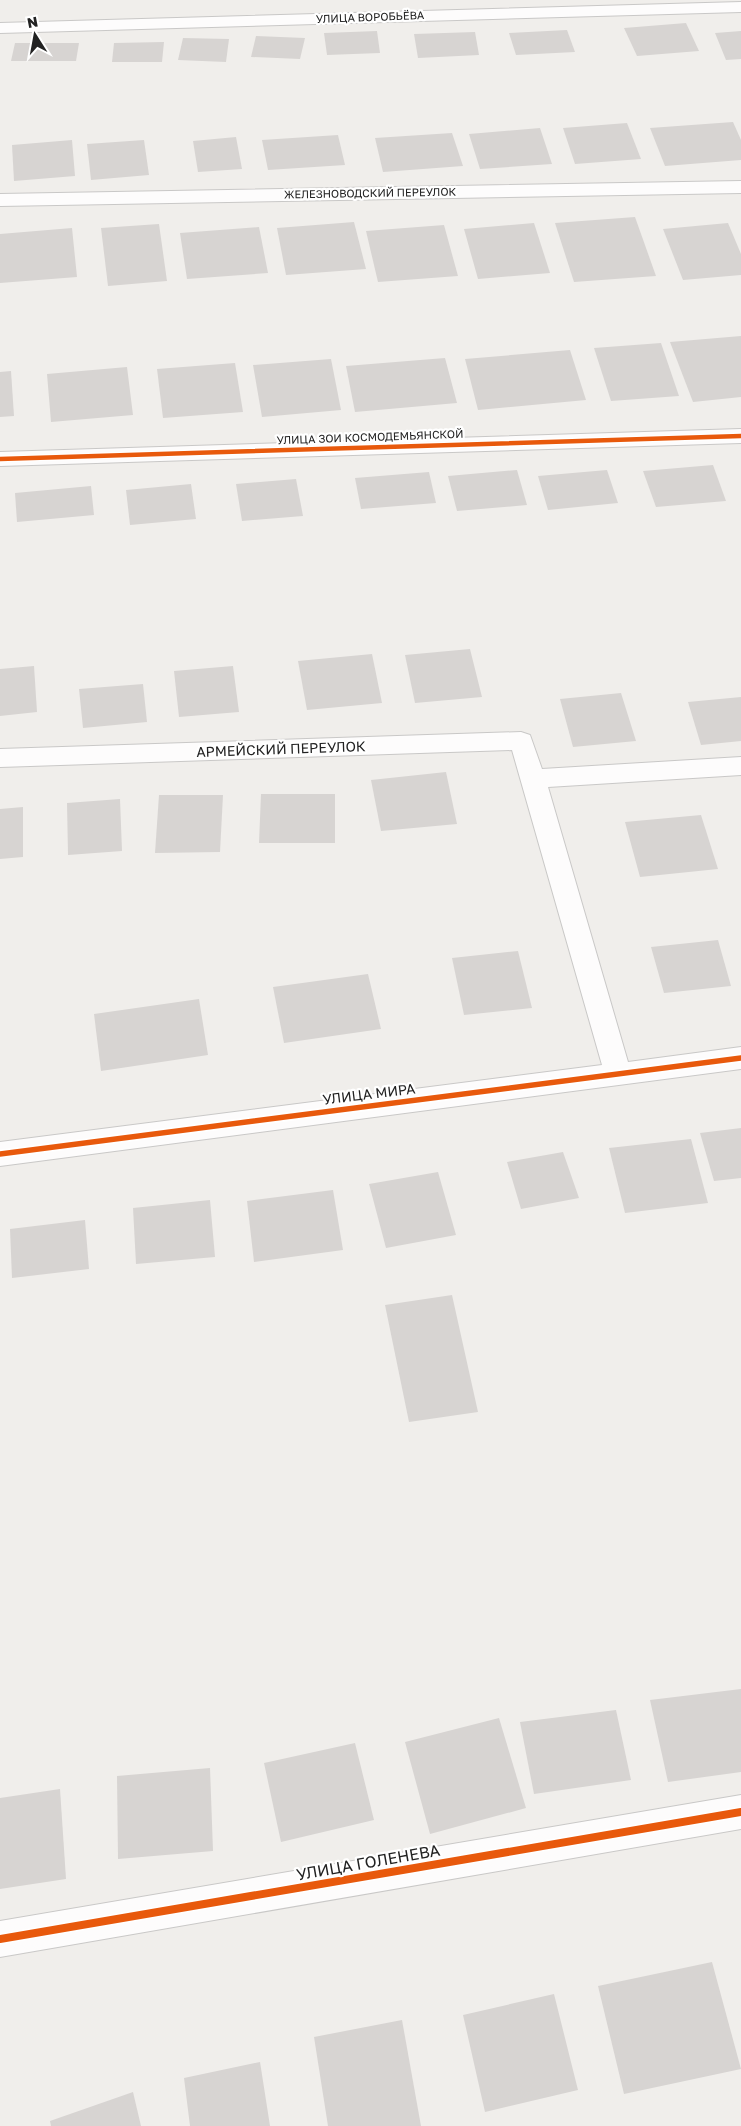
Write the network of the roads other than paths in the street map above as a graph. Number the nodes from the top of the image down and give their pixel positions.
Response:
1 (741, 7) edge
2 (0, 28) edge
3 (741, 187) edge
4 (0, 200) edge
5 (741, 436) edge
6 (0, 459) edge
7 (0, 758) edge
8 (741, 766) edge
9 (533, 779) junction
10 (741, 1058) edge
11 (618, 1074) junction
12 (0, 1154) edge
13 (741, 1812) edge
14 (0, 1939) edge

1 - 2 street, УЛИЦА ВОРОБЬЁВА
3 - 4 street, ЖЕЛЕЗНОВОДСКИЙ ПЕРЕУЛОК
5 - 6 street, УЛИЦА ЗОИ КОСМОДЕМЬЯНСКОЙ
7 - 9 street, АРМЕЙСКИЙ ПЕРЕУЛОК
8 - 9 street
9 - 11 street, АРМЕЙСКИЙ ПЕРЕУЛОК
10 - 11 street, УЛИЦА МИРА
11 - 12 street, УЛИЦА МИРА
13 - 14 street, УЛИЦА ГОЛЕНЕВА

